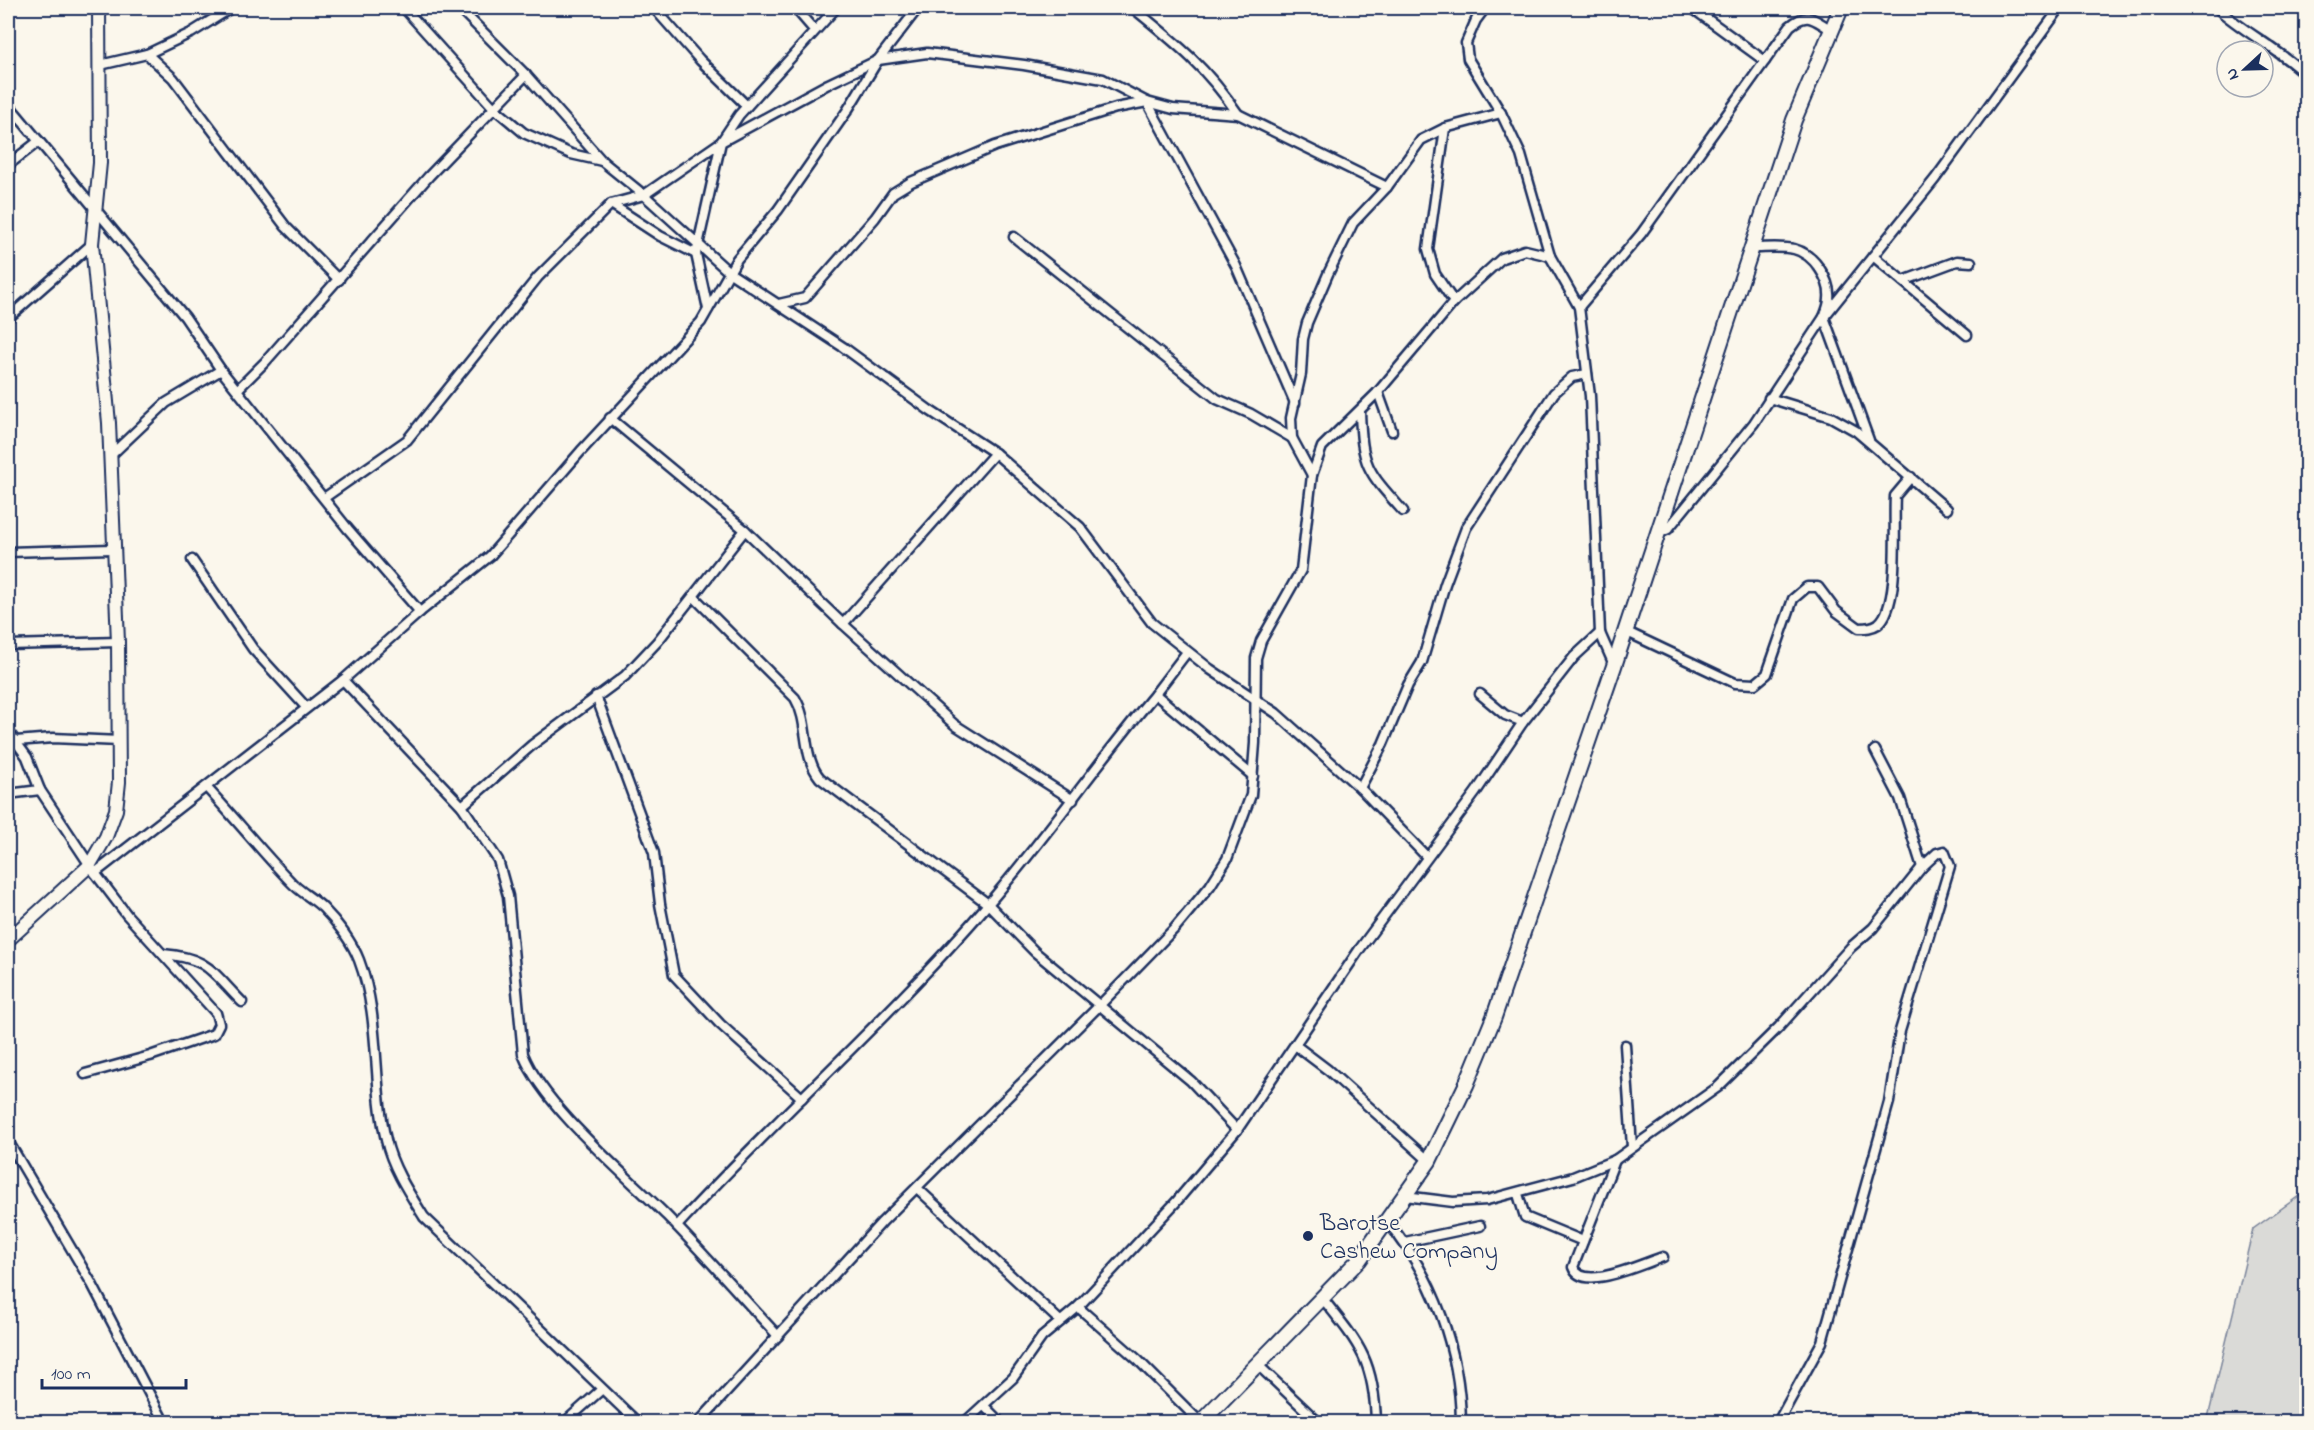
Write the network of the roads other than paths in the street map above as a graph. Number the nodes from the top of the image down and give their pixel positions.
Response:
1 (99, 8) edge
2 (231, 8) edge
3 (404, 8) edge
4 (459, 8) edge
5 (654, 8) edge
6 (795, 8) edge
7 (836, 8) edge
8 (918, 8) edge
9 (1133, 8) edge
10 (1485, 8) edge
11 (1692, 8) edge
12 (1841, 8) edge
13 (2060, 8) edge
14 (2217, 8) edge
15 (1830, 29) junction
16 (814, 30) junction
17 (147, 54) junction
18 (878, 60) junction
19 (1765, 61) junction
20 (100, 65) junction
21 (526, 75) junction
22 (2307, 75) edge
23 (1147, 102) junction
24 (8, 104) edge
25 (747, 106) junction
26 (494, 108) junction
27 (1501, 113) junction
28 (1238, 114) junction
29 (1445, 128) junction
30 (39, 141) junction
31 (721, 142) junction
32 (602, 161) junction
33 (8, 165) edge
34 (1387, 187) junction
35 (644, 195) junction
36 (611, 204) junction
37 (94, 207) junction
38 (1014, 237) dead end
39 (697, 242) junction
40 (92, 244) junction
41 (1752, 248) junction
42 (696, 254) junction
43 (1550, 256) junction
44 (1873, 256) junction
45 (1971, 262) dead end
46 (730, 273) junction
47 (339, 280) junction
48 (1903, 281) junction
49 (1454, 302) junction
50 (779, 304) junction
51 (1579, 307) junction
52 (708, 309) junction
53 (1824, 317) junction
54 (8, 318) edge
55 (1967, 335) dead end
56 (221, 370) junction
57 (1587, 374) junction
58 (238, 389) junction
59 (1378, 392) junction
60 (1769, 398) junction
61 (1295, 403) junction
62 (1360, 412) junction
63 (610, 418) junction
64 (1392, 431) dead end
65 (1292, 438) junction
66 (1869, 440) junction
67 (995, 453) junction
68 (110, 456) junction
69 (1312, 475) junction
70 (1911, 477) junction
71 (324, 498) junction
72 (1947, 509) dead end
73 (1403, 511) dead end
74 (745, 530) junction
75 (1657, 534) junction
76 (112, 549) junction
77 (8, 552) edge
78 (192, 560) dead end
79 (694, 597) junction
80 (420, 612) junction
81 (843, 624) junction
82 (1625, 631) junction
83 (1600, 633) junction
84 (118, 642) junction
85 (8, 645) edge
86 (1187, 652) junction
87 (1614, 666) junction
88 (343, 680) junction
89 (1155, 694) junction
90 (1480, 694) dead end
91 (596, 696) junction
92 (1254, 699) junction
93 (306, 707) junction
94 (1523, 722) junction
95 (8, 731) edge
96 (16, 741) junction
97 (118, 741) junction
98 (1875, 750) dead end
99 (1253, 776) junction
100 (206, 787) junction
101 (1360, 788) junction
102 (40, 790) junction
103 (8, 794) edge
104 (1073, 800) junction
105 (462, 806) junction
106 (1426, 856) junction
107 (1922, 867) junction
108 (92, 869) junction
109 (988, 904) junction
110 (8, 940) edge
111 (163, 954) junction
112 (242, 1002) dead end
113 (1100, 1005) junction
114 (1295, 1045) junction
115 (1625, 1045) dead end
116 (85, 1074) dead end
117 (802, 1098) junction
118 (1237, 1130) junction
119 (8, 1141) edge
120 (1632, 1147) junction
121 (1615, 1160) junction
122 (1429, 1161) junction
123 (917, 1188) junction
124 (1518, 1194) junction
125 (1405, 1196) junction
126 (1387, 1221) junction
127 (677, 1226) junction
128 (1480, 1226) dead end
129 (1583, 1241) junction
130 (1405, 1242) junction
131 (1663, 1257) dead end
132 (1323, 1299) junction
133 (1078, 1307) junction
134 (1060, 1321) junction
135 (778, 1336) junction
136 (1258, 1365) junction
137 (601, 1390) junction
138 (985, 1407) junction
139 (164, 1422) edge
140 (565, 1422) edge
141 (637, 1422) edge
142 (699, 1422) edge
143 (964, 1422) edge
144 (1000, 1422) edge
145 (1200, 1422) edge
146 (1318, 1422) edge
147 (1376, 1422) edge
148 (1461, 1422) edge
149 (1778, 1422) edge

1 - 20 main road
2 - 17 street
3 - 26 street
4 - 21 street
5 - 25 street
6 - 16 street
7 - 16 street
8 - 18 street
9 - 28 street
10 - 27 street
11 - 19 street
12 - 15 main road
13 - 44 street
14 - 22 street
15 - 19 street
15 - 41 main road
16 - 25 street
17 - 20 street
17 - 47 street
18 - 23 street
18 - 31 street
18 - 46 street
19 - 51 street
20 - 37 main road
21 - 26 street
21 - 32 street
23 - 28 street
23 - 50 street
23 - 61 street
24 - 30 street
25 - 31 street
26 - 32 street
26 - 47 street
27 - 29 street
27 - 43 street
28 - 34 street
29 - 34 street
29 - 49 street
30 - 33 street
30 - 37 street
31 - 35 street
31 - 39 street
32 - 35 street
34 - 61 street
35 - 36 street
35 - 39 street
36 - 42 street
36 - 71 street
37 - 40 main road
37 - 56 street
38 - 65 street
39 - 42 street
39 - 46 street
40 - 54 street
40 - 68 main road
41 - 53 street
41 - 75 main road
42 - 52 street
43 - 49 street
43 - 51 street
44 - 48 street
44 - 53 street
45 - 48 street
46 - 50 street
46 - 52 street
47 - 58 street
48 - 55 street
49 - 59 street
50 - 67 street
51 - 57 street
52 - 63 street
53 - 60 street
53 - 66 street
56 - 58 street
56 - 68 street
57 - 83 street
57 - 101 street
58 - 71 street
59 - 62 street
59 - 64 street
60 - 66 street
60 - 75 street
61 - 65 street
62 - 69 street
62 - 73 street
63 - 74 street
63 - 80 street
65 - 69 street
66 - 70 street
67 - 81 street
67 - 86 street
68 - 76 main road
69 - 92 street
70 - 72 street
70 - 82 street
71 - 80 street
74 - 79 street
74 - 81 street
75 - 82 main road
76 - 77 street
76 - 84 main road
78 - 93 street
79 - 91 street
79 - 109 street
80 - 88 street
81 - 104 street
82 - 87 main road
83 - 87 street
83 - 94 street
84 - 85 street
84 - 97 main road
86 - 89 street
86 - 92 street
87 - 122 main road
88 - 93 street
88 - 105 street
89 - 99 street
89 - 104 street
90 - 94 street
91 - 105 street
91 - 117 street
92 - 99 street
92 - 101 street
93 - 100 street
94 - 106 street
95 - 96 street
96 - 97 street
96 - 102 street
97 - 108 main road
98 - 107 street
99 - 113 street
100 - 108 street
100 - 137 street
101 - 106 street
102 - 103 street
102 - 108 street
104 - 109 street
105 - 127 street
106 - 114 street
107 - 120 street
107 - 149 street
108 - 110 main road
108 - 111 street
109 - 113 street
109 - 117 street
111 - 112 street
111 - 116 street
113 - 118 street
113 - 123 street
114 - 118 street
114 - 122 street
115 - 120 street
117 - 127 street
118 - 133 street
119 - 139 street
120 - 121 street
121 - 124 street
121 - 129 street
122 - 125 main road
123 - 134 street
123 - 135 street
124 - 125 street
124 - 129 street
125 - 126 main road
126 - 130 street
126 - 132 main road
127 - 135 street
128 - 130 street
129 - 131 street
130 - 148 street
132 - 136 main road
132 - 147 street
133 - 134 street
133 - 145 street
134 - 138 street
135 - 142 street
136 - 145 main road
136 - 146 street
137 - 140 street
137 - 141 street
138 - 143 street
138 - 144 street

